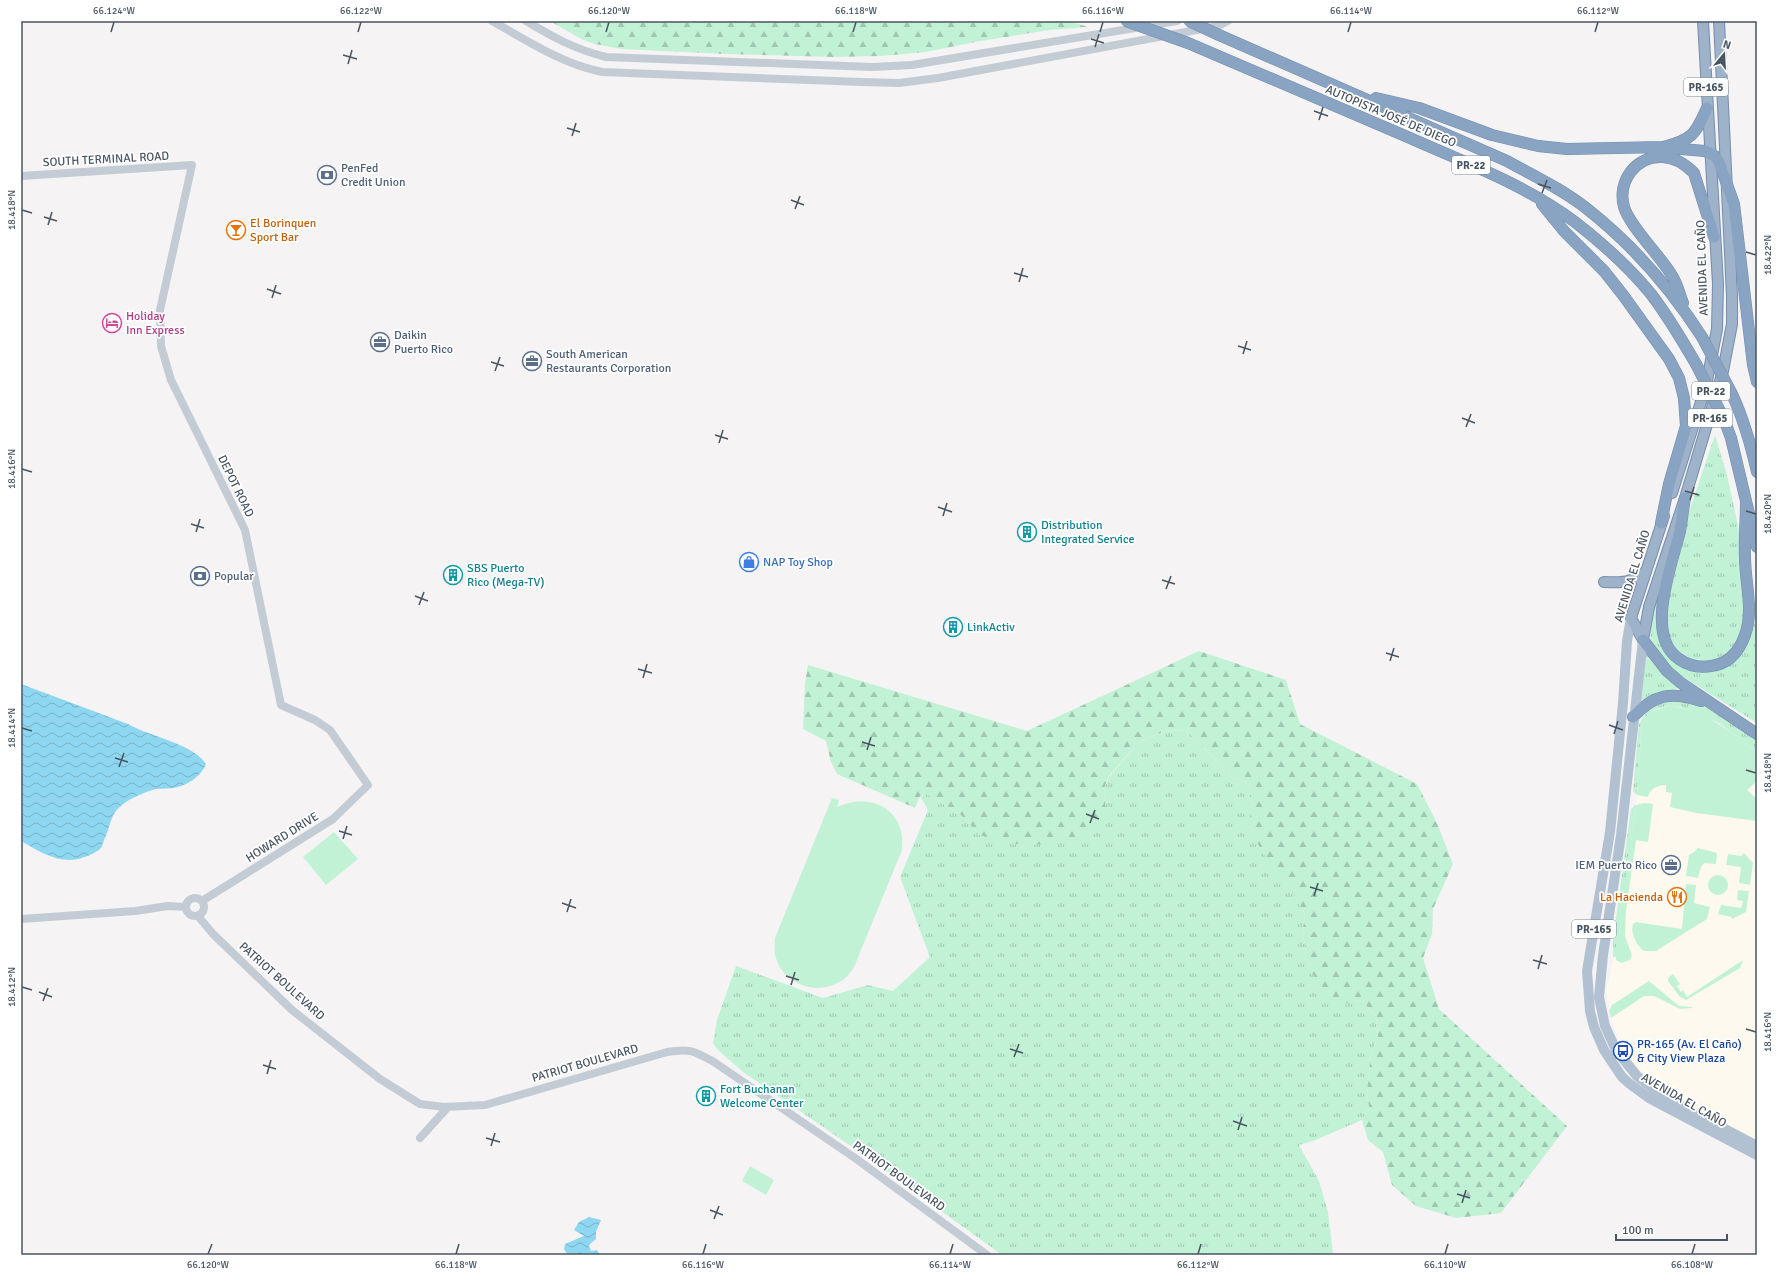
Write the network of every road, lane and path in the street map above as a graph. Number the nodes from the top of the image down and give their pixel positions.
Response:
1 (492, 21) edge
2 (526, 21) edge
3 (1126, 21) edge
4 (1177, 21) edge
5 (1189, 21) edge
6 (1228, 21) edge
7 (1703, 21) edge
8 (1719, 21) edge
9 (1349, 92) junction
10 (1707, 108) junction
11 (1663, 147) junction
12 (1710, 153) junction
13 (192, 165) joint
14 (21, 176) edge
15 (1728, 189) junction
16 (1535, 196) junction
17 (1714, 237) junction
18 (1686, 312) junction
19 (1757, 382) edge
20 (1757, 472) edge
21 (1685, 498) junction
22 (1746, 503) junction
23 (1661, 523) junction
24 (1757, 547) edge
25 (1646, 571) junction
26 (1604, 582) dead end
27 (1631, 618) junction
28 (1643, 640) junction
29 (1716, 707) junction
30 (1634, 717) junction
31 (1757, 734) edge
32 (368, 785) joint
33 (202, 901) junction
34 (185, 907) junction
35 (198, 916) junction
36 (21, 919) edge
37 (450, 1107) junction
38 (420, 1138) dead end
39 (1757, 1146) edge
40 (1757, 1155) edge
41 (987, 1255) edge

1 - 6 street
2 - 4 street
3 - 16 highway, AUTOPISTA JOSÉ DE DIEGO / PR-22, bridge
5 - 9 highway, AUTOPISTA JOSÉ DE DIEGO / PR-22, bridge
7 - 10 highway, AVENIDA EL CAÑO / PR-165
8 - 15 highway, AVENIDA EL CAÑO / PR-165
9 - 11 highway
9 - 18 highway, AUTOPISTA JOSÉ DE DIEGO / PR-22
10 - 11 highway
10 - 12 highway, AVENIDA EL CAÑO / PR-165
11 - 12 highway
12 - 15 highway
12 - 17 highway, AVENIDA EL CAÑO / PR-165
13 - 14 street, SOUTH TERMINAL ROAD
13 - 32 street, DEPOT ROAD
15 - 19 highway
15 - 21 highway, AVENIDA EL CAÑO / PR-165
16 - 22 highway, AUTOPISTA JOSÉ DE DIEGO / PR-22, bridge
16 - 23 highway
17 - 18 highway
17 - 23 highway, AVENIDA EL CAÑO / PR-165
18 - 20 highway, AUTOPISTA JOSÉ DE DIEGO / PR-22, bridge
21 - 22 highway
21 - 28 highway, AVENIDA EL CAÑO / PR-165
22 - 24 highway, AUTOPISTA JOSÉ DE DIEGO / PR-22
23 - 25 highway, AVENIDA EL CAÑO / PR-165
25 - 26 highway
25 - 27 highway, AVENIDA EL CAÑO / PR-165
27 - 28 highway
27 - 40 main road, AVENIDA EL CAÑO / PR-165
28 - 29 highway
28 - 30 main road, AVENIDA EL CAÑO / PR-165
29 - 30 highway
29 - 31 highway
30 - 39 main road, AVENIDA EL CAÑO / PR-165
32 - 33 street, HOWARD DRIVE
33 - 34 street
33 - 35 street
34 - 35 street
34 - 36 street
35 - 37 street, PATRIOT BOULEVARD
37 - 38 street
37 - 41 street, PATRIOT BOULEVARD

